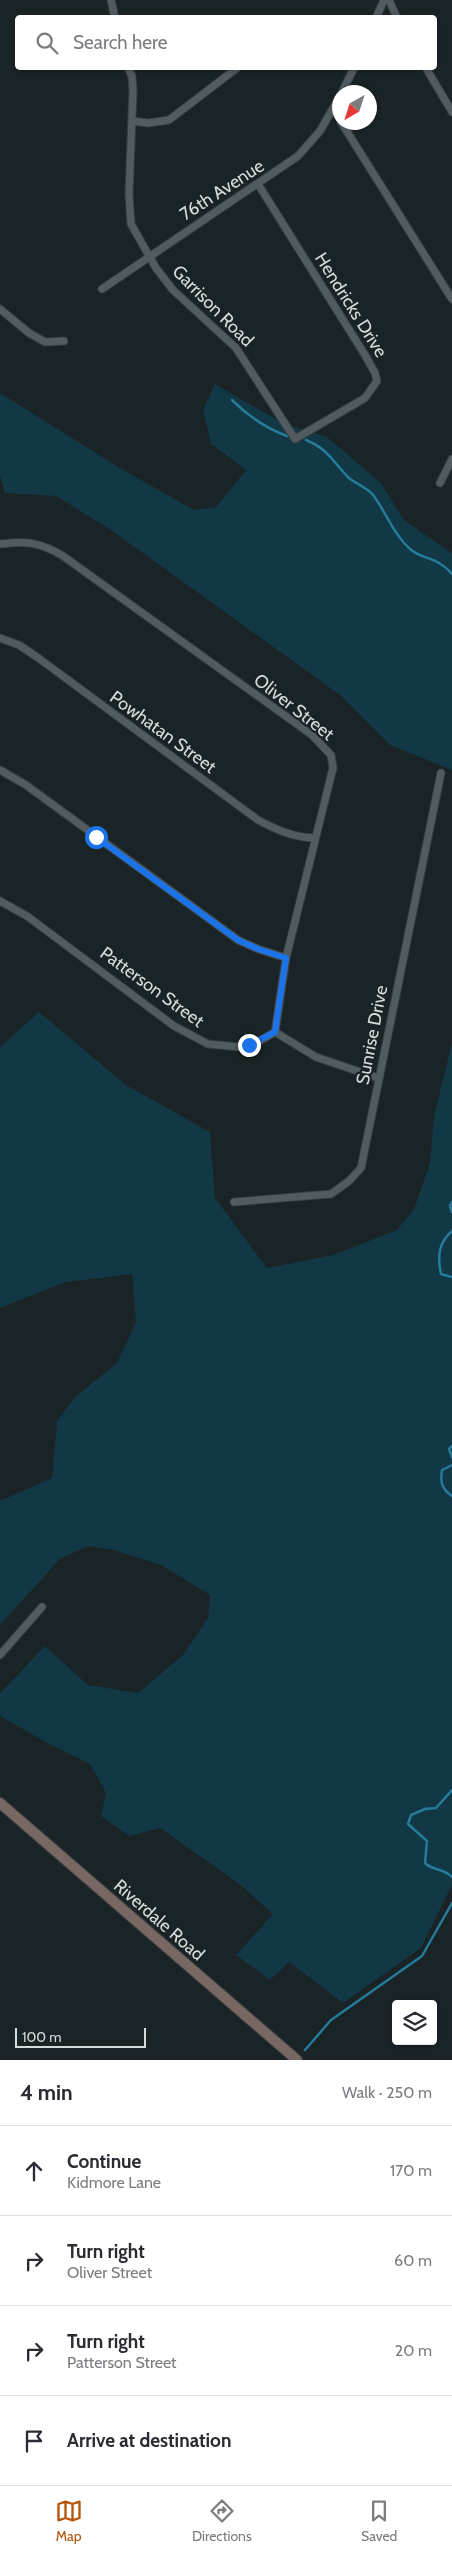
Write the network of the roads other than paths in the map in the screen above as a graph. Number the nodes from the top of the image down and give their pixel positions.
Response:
1 (111, 0) edge
2 (384, 0) edge
3 (389, 0) edge
4 (114, 15) edge
5 (377, 15) edge
6 (396, 15) edge
7 (129, 70) edge
8 (234, 70) edge
9 (353, 70) edge
10 (427, 70) edge
11 (346, 85) edge
12 (332, 111) edge
13 (452, 112) edge
14 (132, 121) junction
15 (345, 130) edge
16 (258, 184) junction
17 (149, 256) junction
18 (102, 289) dead end
19 (452, 299) edge
20 (0, 309) edge
21 (64, 341) dead end
22 (295, 439) joint
23 (452, 460) edge
24 (440, 484) dead end
25 (0, 544) edge
26 (0, 638) edge
27 (0, 770) edge
28 (441, 773) dead end
29 (314, 838) junction
30 (0, 900) edge
31 (286, 958) junction
32 (275, 1032) junction
33 (378, 1078) junction
34 (234, 1202) dead end
35 (42, 1607) dead end
36 (0, 1655) edge
37 (0, 1803) edge
38 (297, 2060) edge

1 - 4 street
2 - 5 street
3 - 6 street
7 - 14 street, Garrison Road
8 - 14 street
9 - 11 street
10 - 13 street
12 - 16 street, 76th Avenue
14 - 17 street, Garrison Road
15 - 19 street
16 - 17 street, 76th Avenue
16 - 22 street, Hendricks Drive
17 - 18 street, 76th Avenue
17 - 22 street, Garrison Road
20 - 21 street
23 - 24 street
25 - 29 street, Oliver Street
26 - 29 street, Powhatan Street
27 - 31 street
28 - 33 street, Sunrise Drive
29 - 31 street, Oliver Street
30 - 32 street, Patterson Street
31 - 32 street, Oliver Street
32 - 33 street
33 - 34 street, Sunrise Drive
35 - 36 street
37 - 38 main road, Riverdale Road

